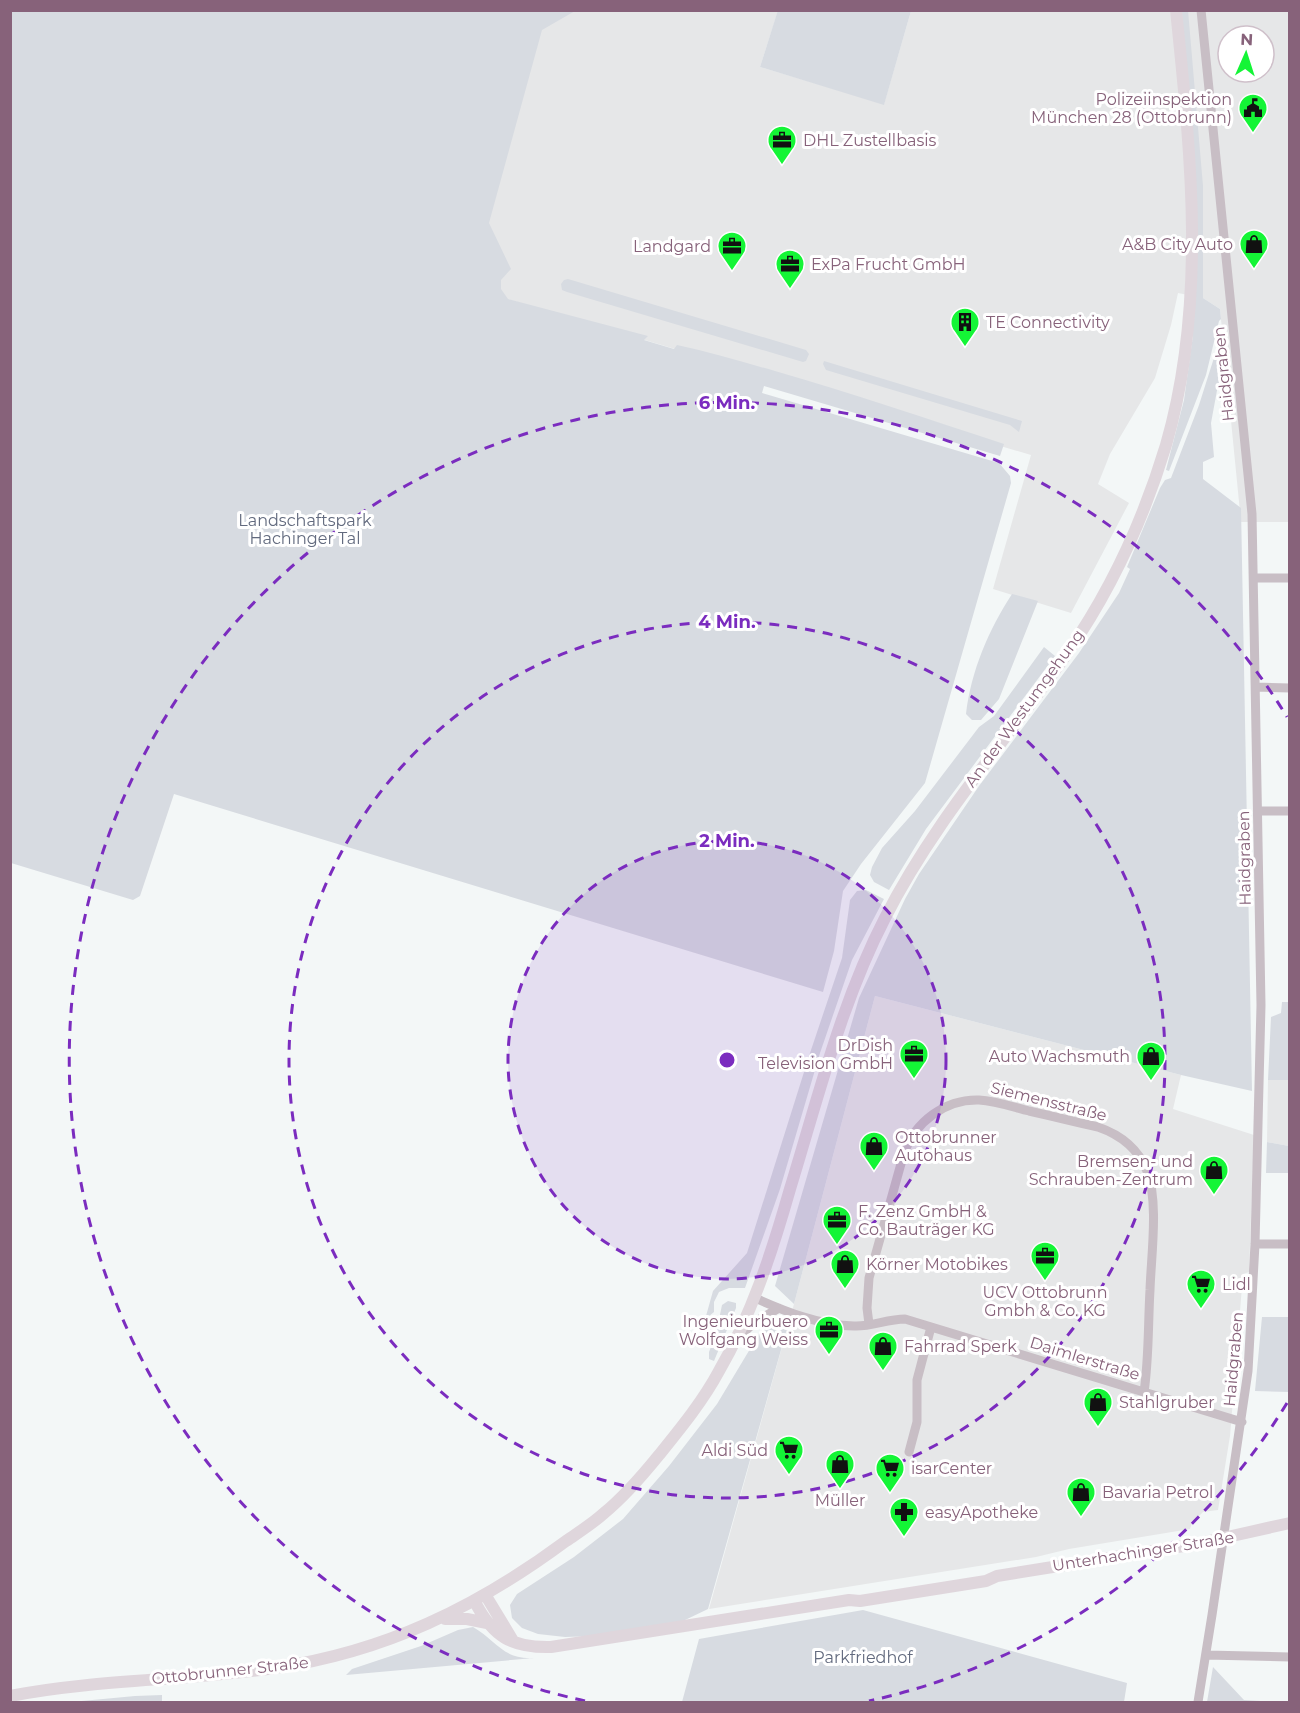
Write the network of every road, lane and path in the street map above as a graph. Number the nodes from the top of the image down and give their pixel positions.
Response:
1 (1176, 10) edge
2 (1201, 10) edge
3 (1254, 578) junction
4 (1290, 578) edge
5 (1256, 687) junction
6 (1290, 687) edge
7 (1258, 811) junction
8 (1290, 811) edge
9 (1256, 1244) junction
10 (1290, 1244) edge
11 (754, 1298) junction
12 (779, 1308) junction
13 (869, 1324) junction
14 (931, 1327) junction
15 (736, 1340) junction
16 (1144, 1392) junction
17 (1242, 1422) junction
18 (909, 1452) dead end
19 (1290, 1524) edge
20 (1223, 1538) junction
21 (480, 1599) junction
22 (441, 1619) junction
23 (487, 1623) junction
24 (512, 1640) junction
25 (1206, 1655) junction
26 (1290, 1657) edge
27 (10, 1696) edge
28 (1198, 1702) edge

1 - 11 main road, An der Westumgehung
2 - 3 street, Haidgraben
3 - 4 street
3 - 5 street, Haidgraben
5 - 6 street
5 - 7 street, Haidgraben
7 - 8 street
7 - 9 street, Haidgraben
9 - 10 street
9 - 17 street, Haidgraben
11 - 12 street, Daimlerstraße
11 - 15 main road, An der Westumgehung
12 - 13 street, Daimlerstraße
12 - 15 street
13 - 14 street, Daimlerstraße
13 - 16 street, Siemensstraße
14 - 16 street, Daimlerstraße
14 - 18 street
15 - 21 main road, Ottobrunner Straße
16 - 17 street, Daimlerstraße
17 - 20 street, Haidgraben
19 - 20 main road, Unterhachinger Straße
20 - 24 main road, Unterhachinger Straße
20 - 25 street, Haidgraben
21 - 22 main road, Ottobrunner Straße
21 - 23 main road
21 - 24 main road
22 - 23 main road
22 - 27 main road, Ottobrunner Straße
23 - 24 main road
25 - 26 street
25 - 28 street, Haidgraben

